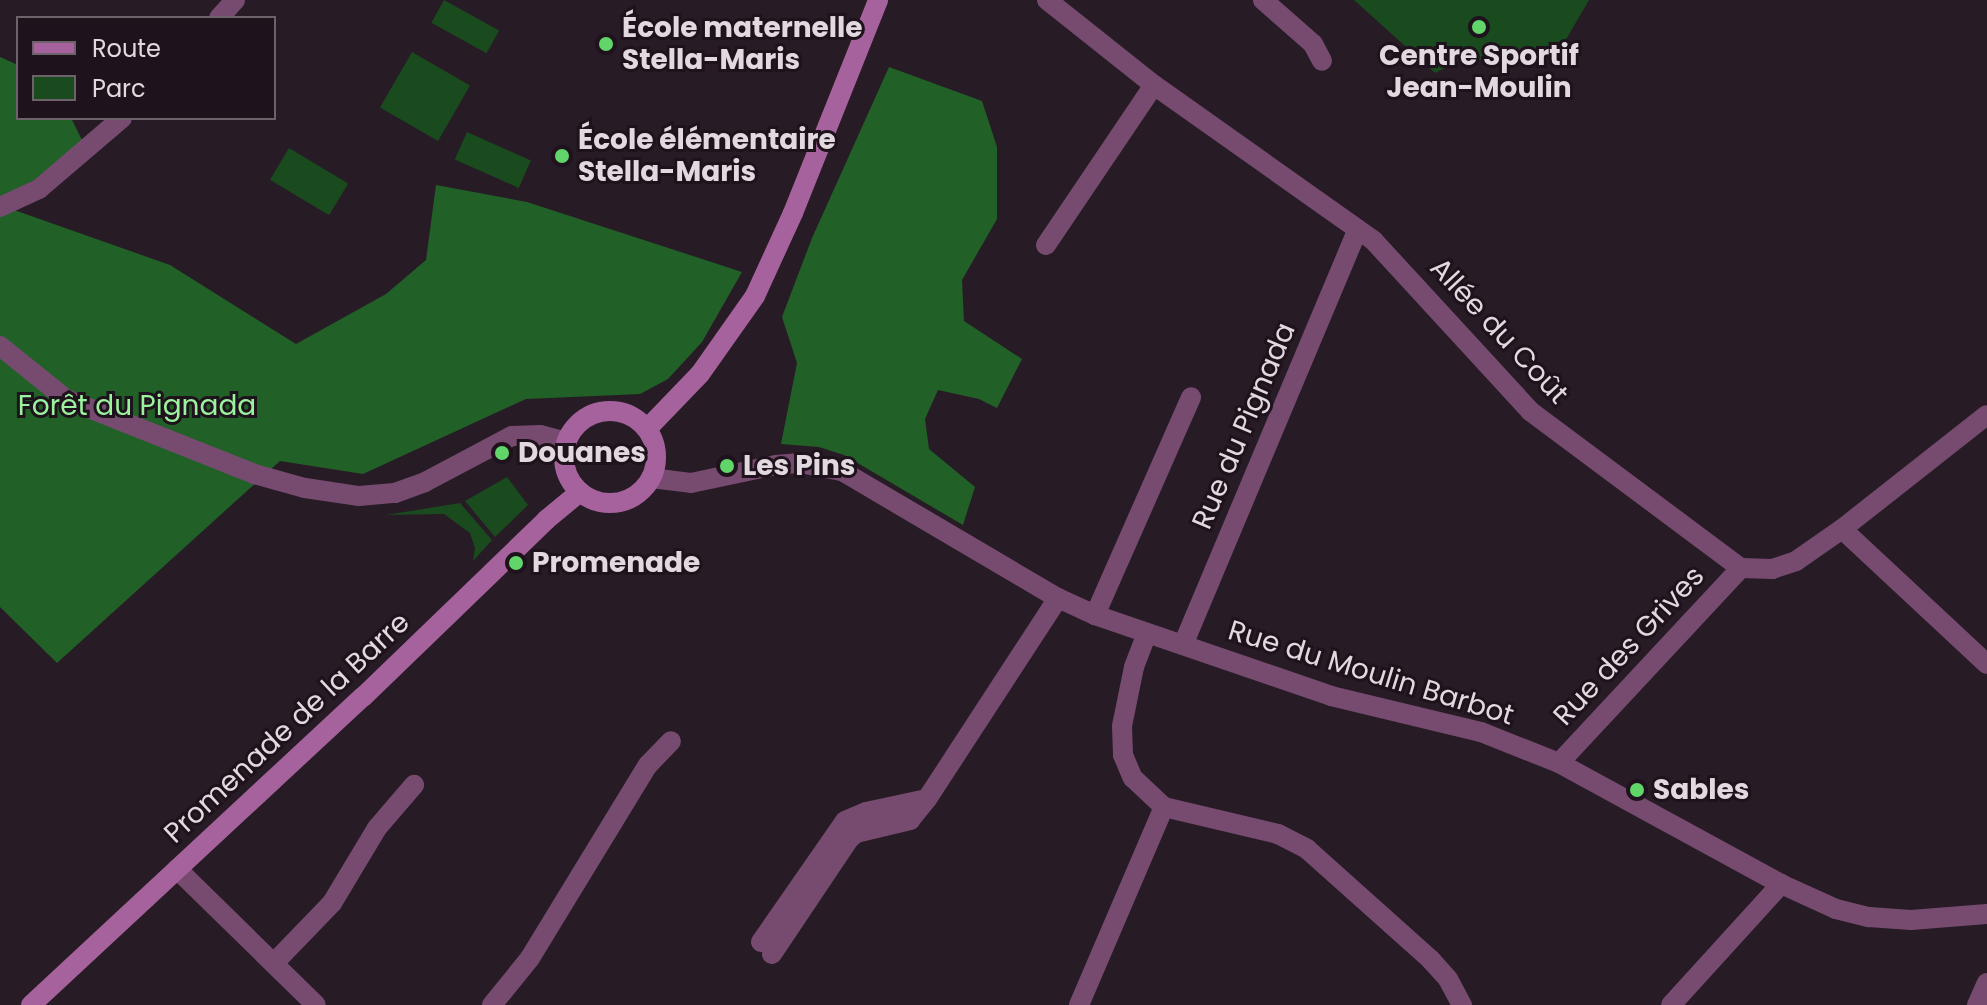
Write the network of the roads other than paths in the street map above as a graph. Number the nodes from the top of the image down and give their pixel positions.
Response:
1 (235, 0) edge
2 (878, 0) edge
3 (1047, 0) edge
4 (1263, 0) edge
5 (221, 16) edge
6 (1322, 61) dead end
7 (1154, 85) junction
8 (120, 120) edge
9 (0, 207) edge
10 (1358, 229) junction
11 (1046, 245) dead end
12 (0, 346) edge
13 (1191, 397) dead end
14 (1987, 415) edge
15 (647, 429) junction
16 (567, 442) junction
17 (651, 478) junction
18 (580, 492) junction
19 (1842, 529) junction
20 (1741, 568) junction
21 (1058, 598) junction
22 (1095, 615) junction
23 (1147, 633) junction
24 (1183, 645) junction
25 (1987, 664) edge
26 (671, 741) dead end
27 (1559, 763) junction
28 (414, 785) dead end
29 (1164, 807) junction
30 (177, 869) junction
31 (1781, 884) junction
32 (1987, 914) edge
33 (767, 948) dead end
34 (275, 962) junction
35 (1987, 983) edge
36 (31, 1005) edge
37 (316, 1005) edge
38 (492, 1005) edge
39 (1079, 1005) edge
40 (1462, 1005) edge
41 (1671, 1005) edge
42 (1977, 1005) edge

1 - 5 street
2 - 15 main road
3 - 7 street, Allée du Coût
4 - 6 street
7 - 10 street, Allée du Coût
7 - 11 street
8 - 9 street
10 - 20 street, Allée du Coût
10 - 24 street, Rue du Pignada
12 - 16 street
13 - 22 street
14 - 19 street
15 - 16 main road
15 - 17 main road
16 - 18 main road
17 - 18 main road
17 - 21 street, Rue du Moulin Barbot
18 - 30 main road, Promenade de la Barre
19 - 20 street
19 - 25 street
20 - 27 street, Rue des Grives
21 - 22 street, Rue du Moulin Barbot
21 - 33 street
22 - 23 street, Rue du Moulin Barbot
23 - 24 street, Rue du Moulin Barbot
23 - 29 street
24 - 27 street, Rue du Moulin Barbot
26 - 38 street
27 - 31 street, Rue du Moulin Barbot
28 - 34 street
29 - 39 street
29 - 40 street
30 - 34 street
30 - 36 main road, Promenade de la Barre
31 - 32 street, Rue du Moulin Barbot
31 - 41 street
34 - 37 street
35 - 42 street

